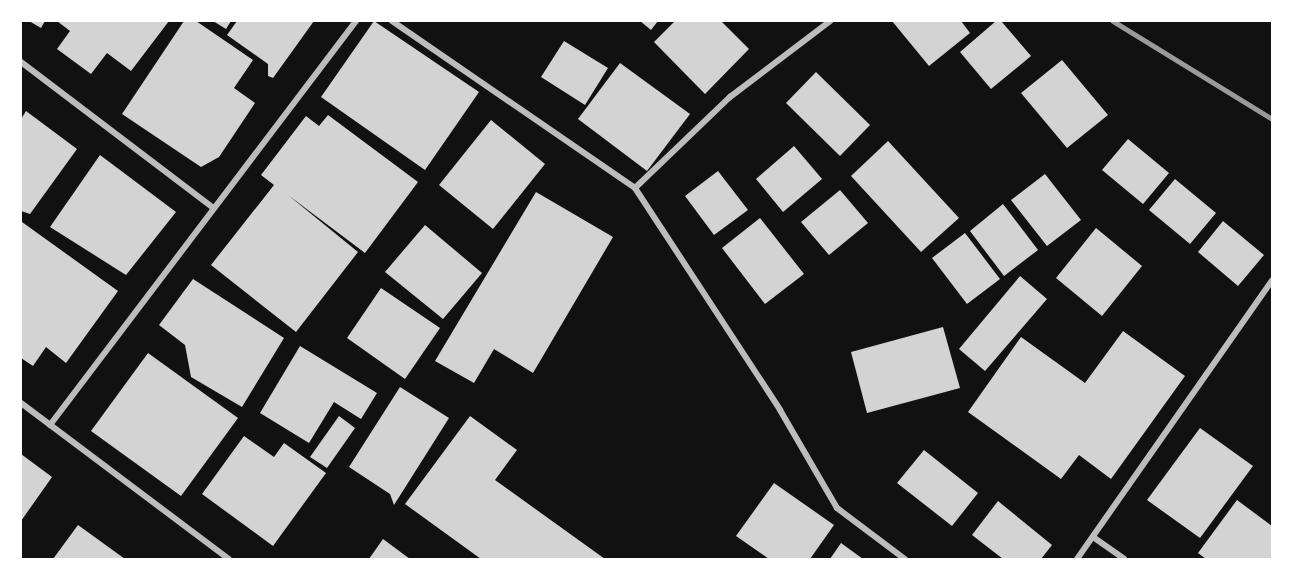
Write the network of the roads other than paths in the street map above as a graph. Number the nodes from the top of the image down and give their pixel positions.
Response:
1 (356, 21) edge
2 (392, 21) edge
3 (830, 21) edge
4 (21, 62) edge
5 (635, 188) junction
6 (213, 208) junction
7 (1272, 281) edge
8 (21, 403) edge
9 (50, 425) junction
10 (1093, 537) junction
11 (229, 559) edge
12 (905, 559) edge
13 (1077, 559) edge
14 (1124, 559) edge

1 - 6 street
2 - 5 street
3 - 5 street
4 - 6 street
5 - 12 street
6 - 9 street
7 - 10 street
8 - 9 street
9 - 11 street
10 - 13 street
10 - 14 street

